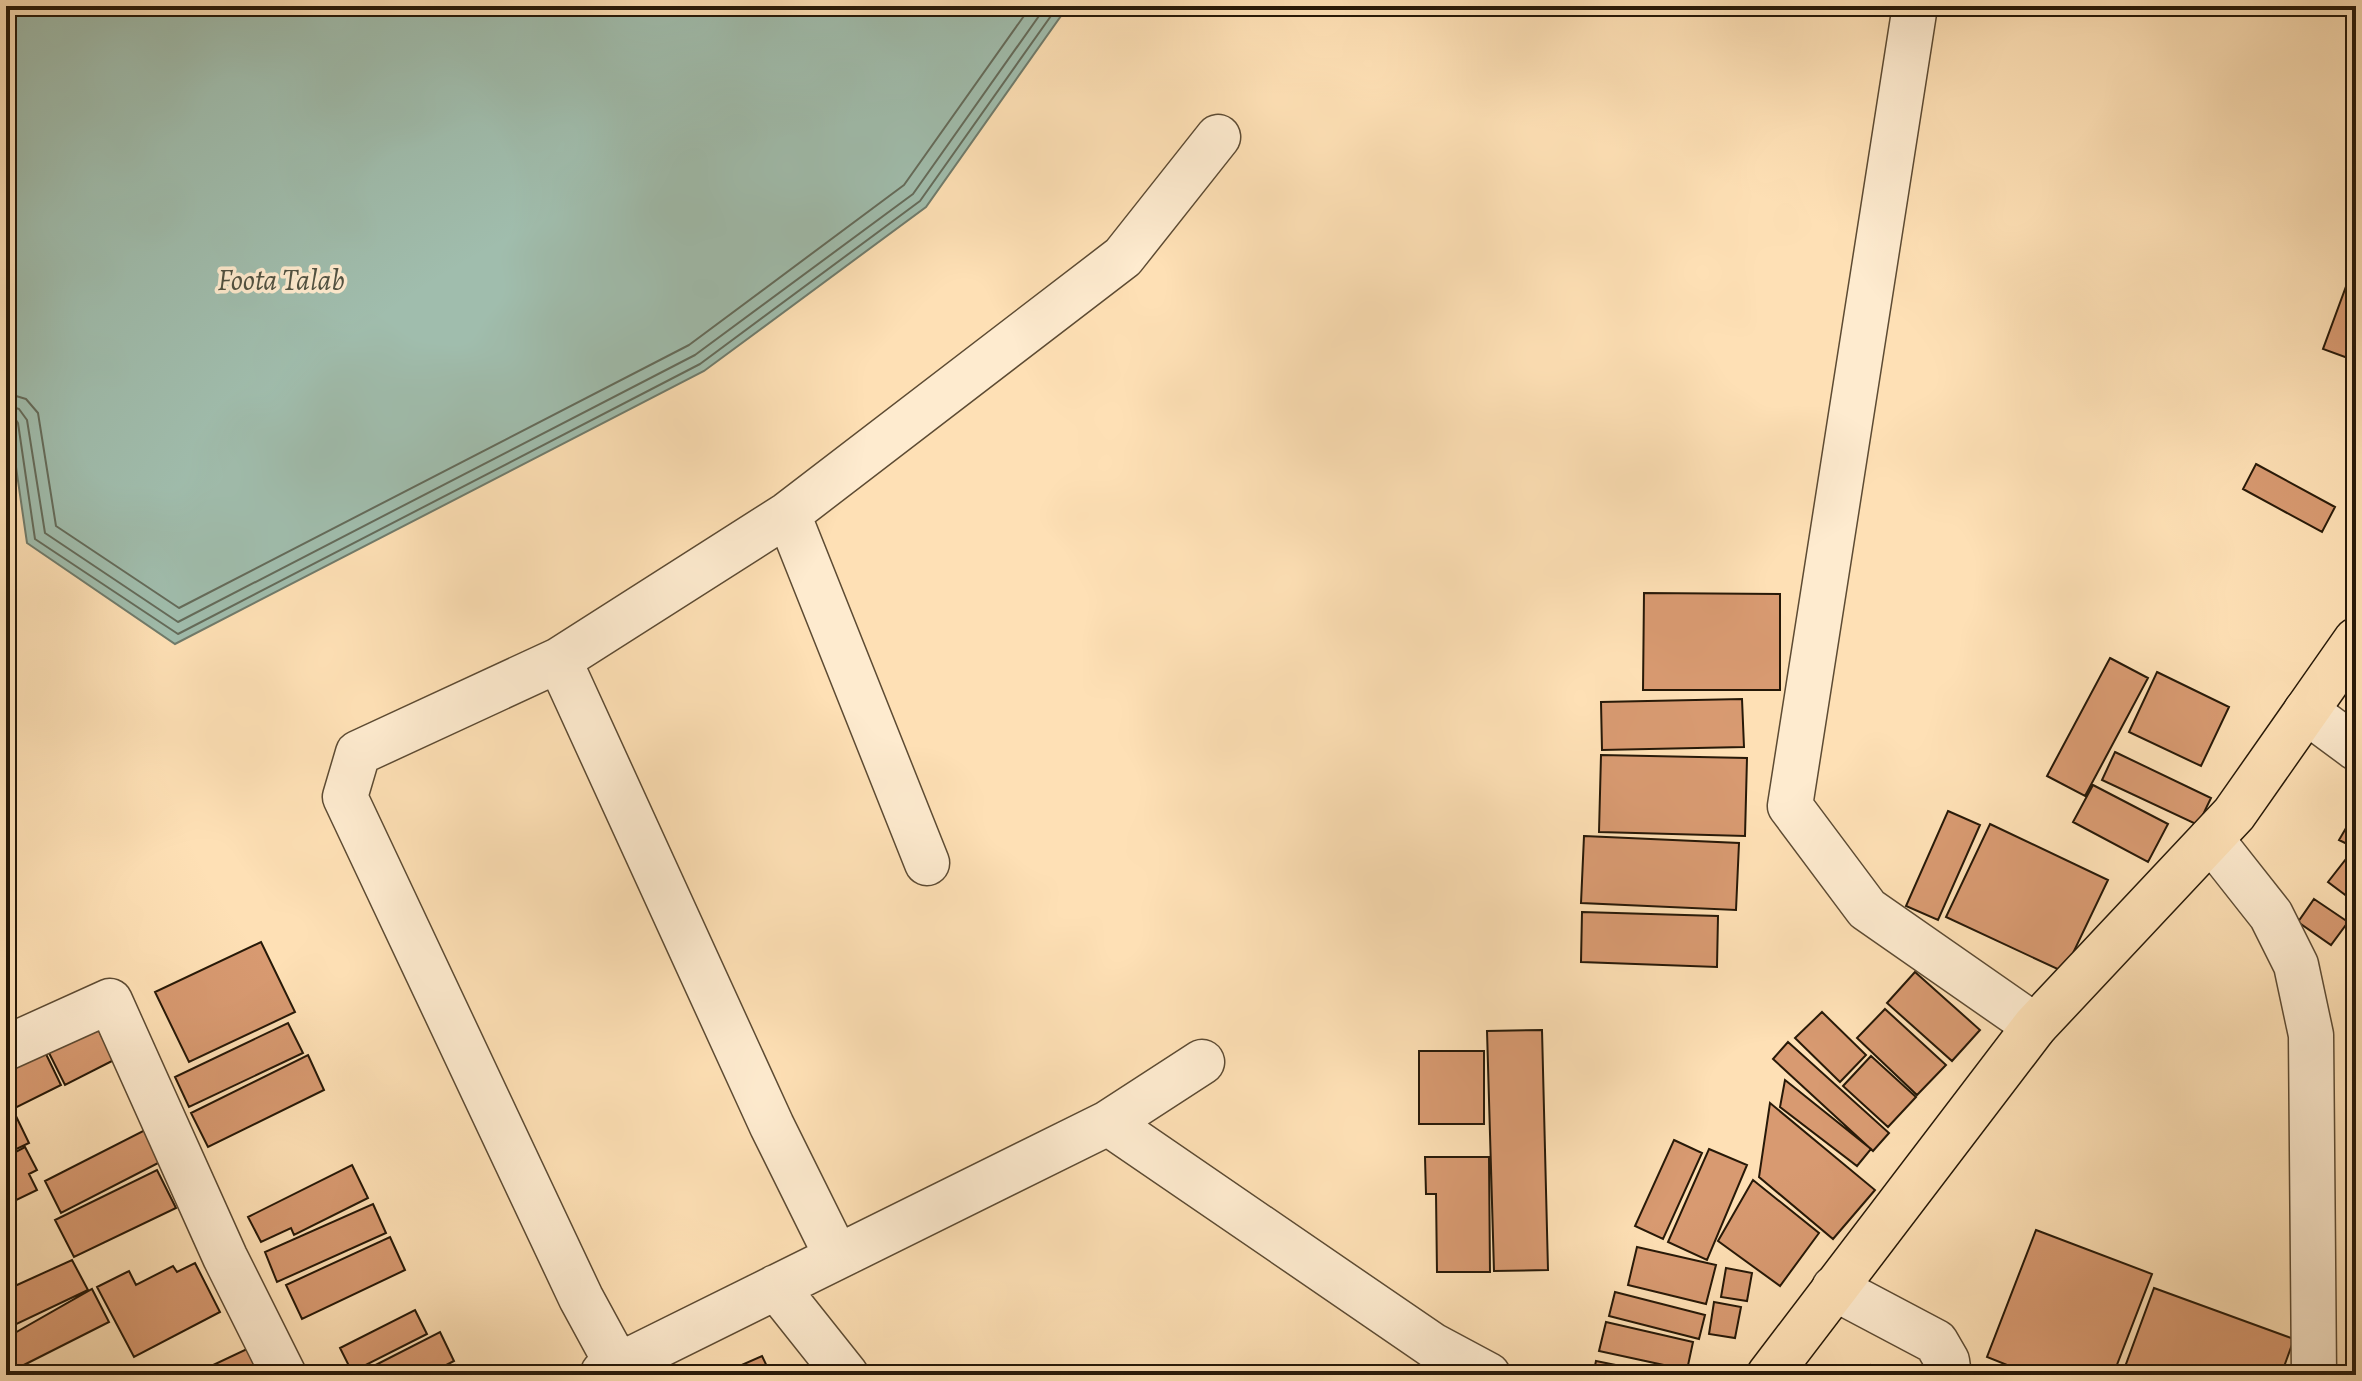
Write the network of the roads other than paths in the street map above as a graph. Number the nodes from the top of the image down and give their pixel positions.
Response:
1 (1915, 6) edge
2 (1218, 137) dead end
3 (788, 514) junction
4 (2356, 640) edge
5 (559, 660) junction
6 (2306, 711) junction
7 (2356, 748) edge
8 (2211, 839) junction
9 (927, 863) dead end
10 (2035, 1026) junction
11 (6, 1048) edge
12 (1202, 1062) dead end
13 (1108, 1123) junction
14 (837, 1257) junction
15 (776, 1287) junction
16 (1834, 1288) junction
17 (606, 1372) edge
18 (284, 1375) edge
19 (846, 1375) edge
20 (1488, 1375) edge
21 (1769, 1375) edge
22 (1949, 1375) edge
23 (2314, 1375) edge

1 - 10 street
2 - 3 street
3 - 5 street
3 - 9 street
4 - 6 main road
5 - 14 street
5 - 17 street
6 - 7 street
6 - 8 main road
8 - 10 main road
8 - 23 street
10 - 16 main road
11 - 18 street
12 - 13 street
13 - 14 street
13 - 20 street
14 - 15 street
15 - 17 street
15 - 19 street
16 - 21 main road
16 - 22 street

